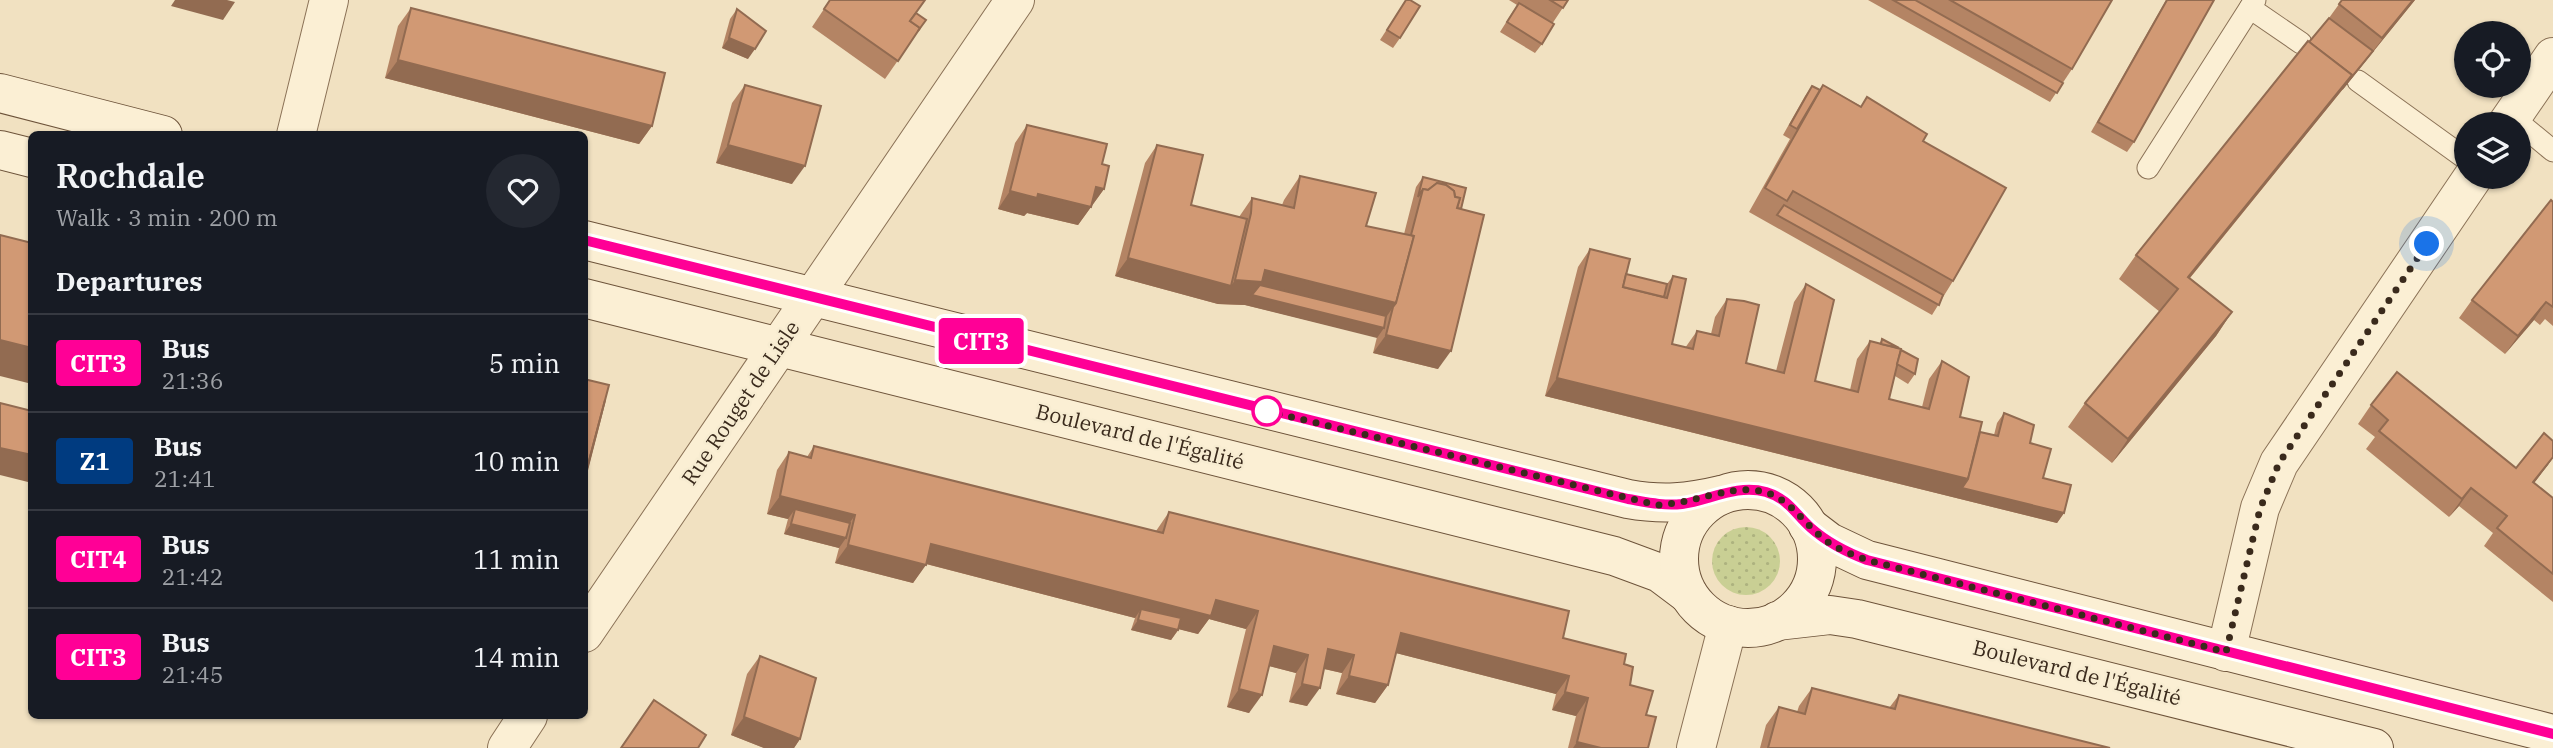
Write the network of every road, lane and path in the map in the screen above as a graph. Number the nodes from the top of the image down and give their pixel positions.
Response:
1 (329, 0) edge
2 (1016, 0) edge
3 (2253, 4) edge
4 (2301, 43) dead end
5 (2553, 57) edge
6 (2358, 81) edge
7 (0, 93) edge
8 (2516, 112) edge
9 (147, 131) edge
10 (297, 131) edge
11 (2531, 136) edge
12 (0, 150) edge
13 (2454, 150) edge
14 (2553, 151) edge
15 (28, 157) edge
16 (2148, 168) dead end
17 (2465, 189) edge
18 (588, 241) edge
19 (813, 297) junction
20 (588, 299) edge
21 (779, 346) junction
22 (1721, 495) junction
23 (1808, 526) junction
24 (1688, 594) junction
25 (1777, 621) junction
26 (1728, 625) junction
27 (588, 627) edge
28 (2226, 652) junction
29 (526, 719) edge
30 (2553, 734) edge
31 (506, 748) edge
32 (1696, 748) edge
33 (2374, 748) edge

1 - 10 main road
2 - 19 main road, Rue Rouget de Lisle
3 - 4 lane
3 - 16 lane
5 - 8 main road
6 - 13 lane
7 - 9 main road
11 - 14 lane
12 - 15 main road
17 - 28 main road
18 - 19 main road
19 - 21 main road, Rue Rouget de Lisle
19 - 22 main road
20 - 21 main road, Boulevard de l'Égalité
21 - 24 main road, Boulevard de l'Égalité
21 - 27 main road, Rue Rouget de Lisle
22 - 23 main road
22 - 24 main road
23 - 25 main road
23 - 28 main road
24 - 26 main road
25 - 26 main road
25 - 33 main road, Boulevard de l'Égalité
26 - 32 main road
28 - 30 main road
29 - 31 main road

